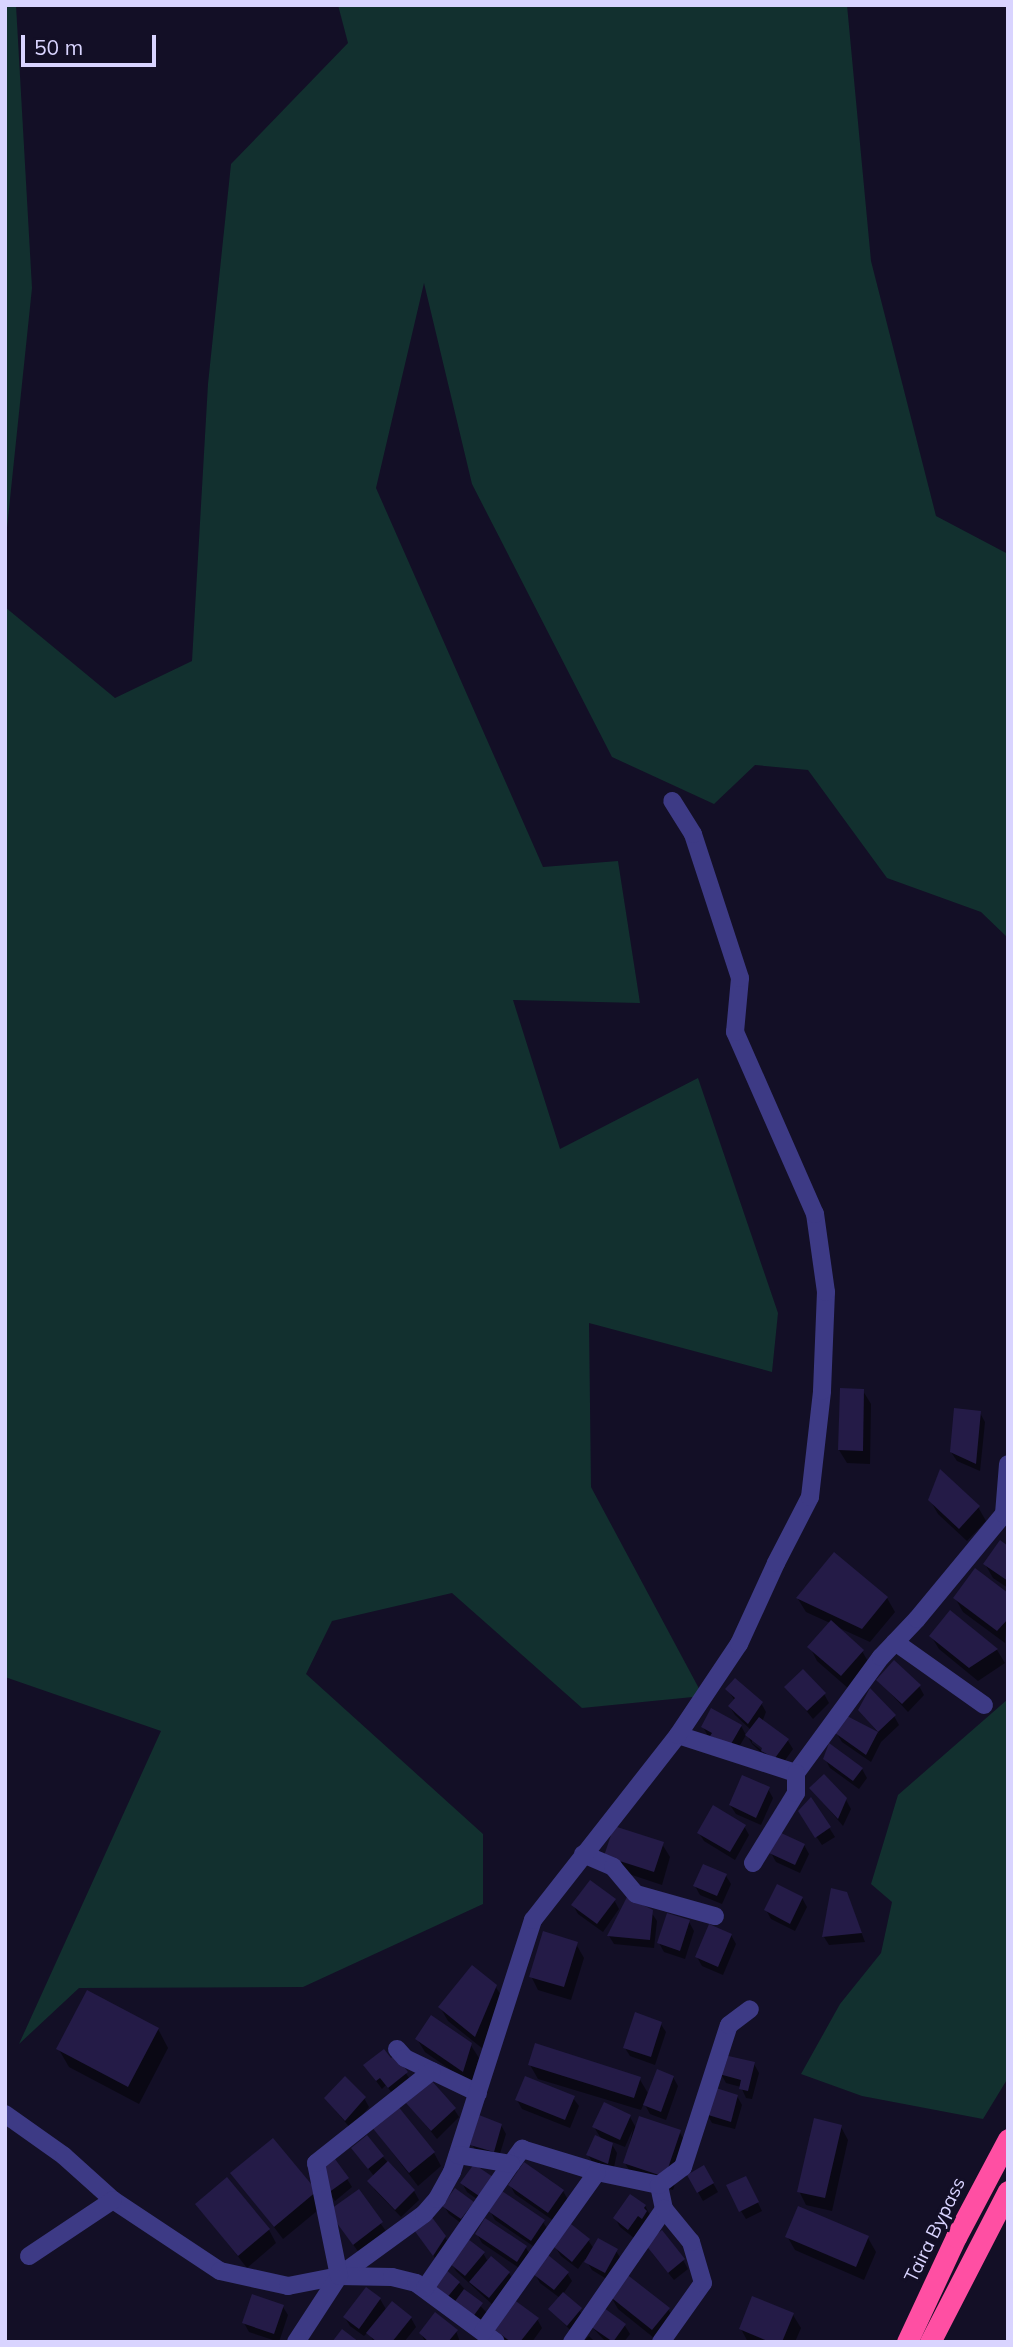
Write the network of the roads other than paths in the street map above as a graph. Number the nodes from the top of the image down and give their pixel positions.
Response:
1 (672, 801) dead end
2 (1008, 1464) edge
3 (1006, 1515) edge
4 (895, 1642) junction
5 (984, 1705) dead end
6 (678, 1735) junction
7 (796, 1773) junction
8 (583, 1854) junction
9 (753, 1863) dead end
10 (715, 1916) dead end
11 (750, 2009) dead end
12 (397, 2049) dead end
13 (432, 2071) junction
14 (478, 2093) junction
15 (5, 2114) edge
16 (1008, 2140) edge
17 (458, 2155) junction
18 (511, 2164) junction
19 (597, 2172) junction
20 (659, 2185) junction
21 (1008, 2191) edge
22 (113, 2200) junction
23 (664, 2209) junction
24 (378, 2245) junction
25 (29, 2256) dead end
26 (339, 2276) junction
27 (392, 2277) junction
28 (425, 2288) junction
29 (489, 2337) edge
30 (296, 2342) edge
31 (572, 2342) edge
32 (661, 2342) edge
33 (907, 2342) edge
34 (930, 2342) edge

1 - 6 street
2 - 3 street
3 - 4 street
4 - 5 street
4 - 7 street
6 - 7 street
6 - 8 street
7 - 9 street
8 - 10 street
8 - 14 street
11 - 20 street
12 - 13 street
13 - 14 street
13 - 26 street
14 - 17 street
15 - 22 street
16 - 33 highway, Taira Bypass
17 - 18 street
17 - 24 street
18 - 19 street
18 - 28 street
19 - 20 street
19 - 29 street
20 - 23 street
21 - 34 highway
22 - 25 street
22 - 26 street
23 - 31 street
23 - 32 street
24 - 26 street
24 - 27 street
26 - 27 street
26 - 30 street
27 - 28 street
28 - 29 street

